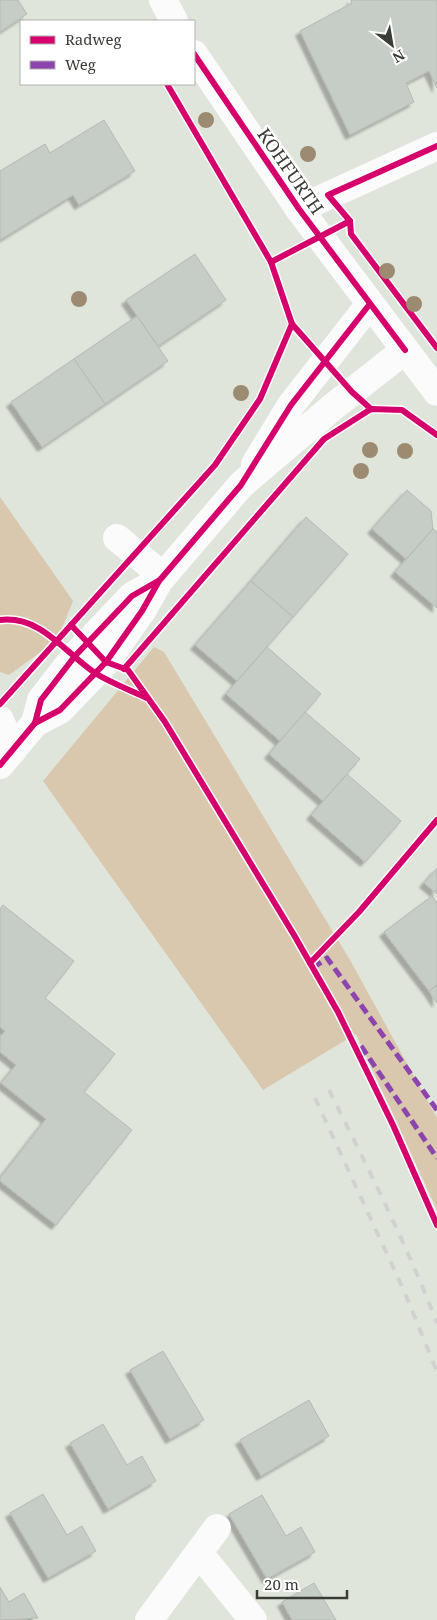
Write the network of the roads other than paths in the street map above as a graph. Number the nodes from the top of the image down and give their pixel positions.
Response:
1 (163, 0) edge
2 (173, 20) edge
3 (195, 55) edge
4 (437, 146) edge
5 (298, 209) junction
6 (369, 305) junction
7 (404, 350) junction
8 (437, 392) edge
9 (241, 485) junction
10 (117, 538) dead end
11 (161, 578) junction
12 (0, 720) edge
13 (6, 757) edge
14 (217, 1528) dead end
15 (200, 1554) junction
16 (149, 1620) edge
17 (253, 1620) edge

1 - 2 street
3 - 5 street, KOHFURTH
4 - 5 street
5 - 6 street, KOHFURTH
6 - 7 street, KOHFURTH
6 - 9 street
7 - 8 street, KOHFURTH
7 - 9 street
9 - 11 street
10 - 11 street
11 - 13 street
12 - 13 street
14 - 15 street
15 - 16 street
15 - 17 street

